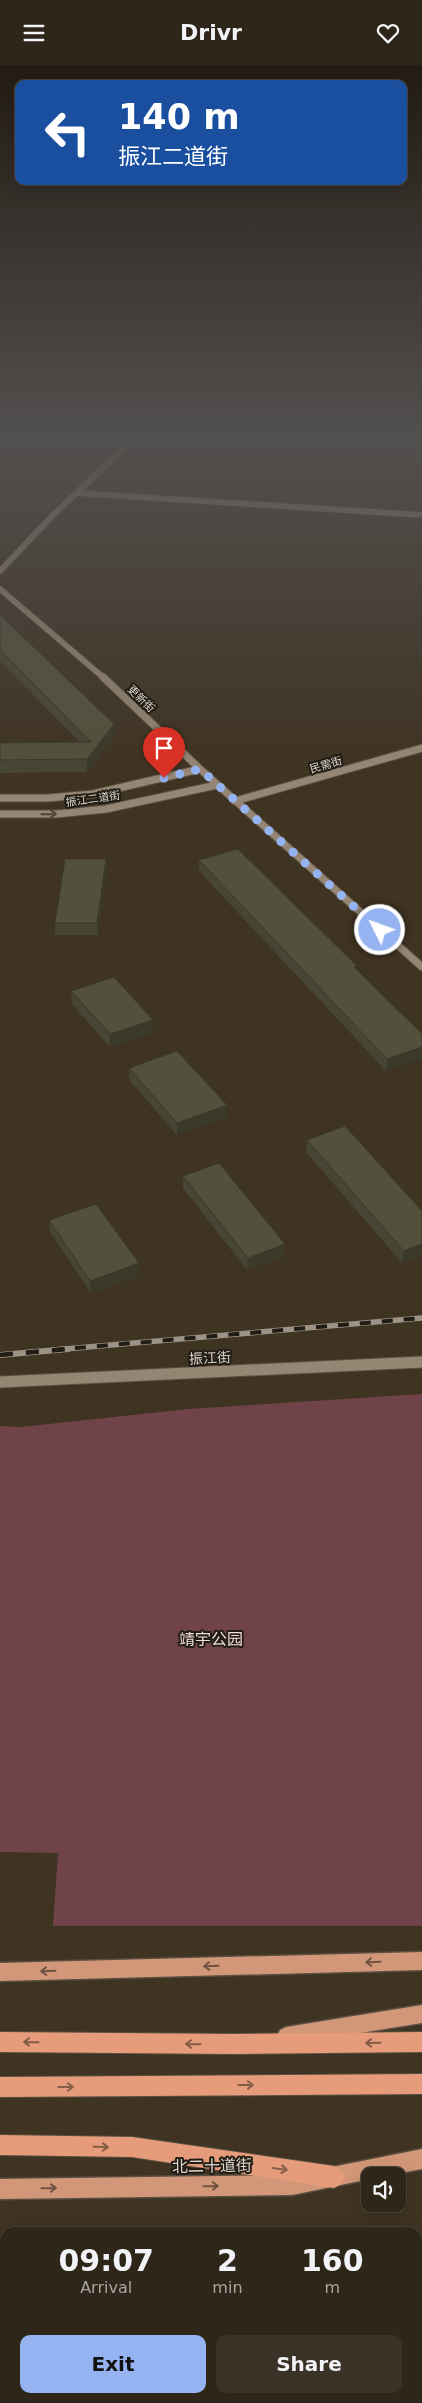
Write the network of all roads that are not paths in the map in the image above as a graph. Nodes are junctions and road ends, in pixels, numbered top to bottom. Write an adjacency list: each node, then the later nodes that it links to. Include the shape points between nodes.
1 (22, 548): 2 (street)
2 (0, 571)
3 (0, 589): 5 (street, 更新街, via 111,684)
4 (422, 748): 8 (street, 民需街)
5 (200, 769): 6 (street, 更新街); 7 (street, 振江二道街, via 93,794)
6 (217, 785): 8 (street, 更新街); 9 (street, 振江二道街, one-way to 6, via 57,814 106,809)
7 (0, 798)
8 (235, 801): 10 (street, 更新街)
9 (0, 814)
10 (422, 967)
11 (422, 1362): 12 (street, 振江街)
12 (0, 1382)
13 (422, 1961): 14 (main road, one-way to 14)
14 (0, 1972)
15 (422, 2014): 18 (main road)
16 (0, 2042): 18 (highway, one-way to 16)
17 (422, 2042): 18 (highway, one-way to 18)
18 (233, 2044)
19 (422, 2084): 20 (highway, one-way to 19)
20 (0, 2087)
21 (0, 2145): 23 (highway, one-way to 23, via 132,2147)
22 (422, 2159): 23 (main road, 北二十道街)
23 (334, 2177): 24 (main road, 北二十道街, one-way to 23, via 292,2185)
24 (0, 2189)

